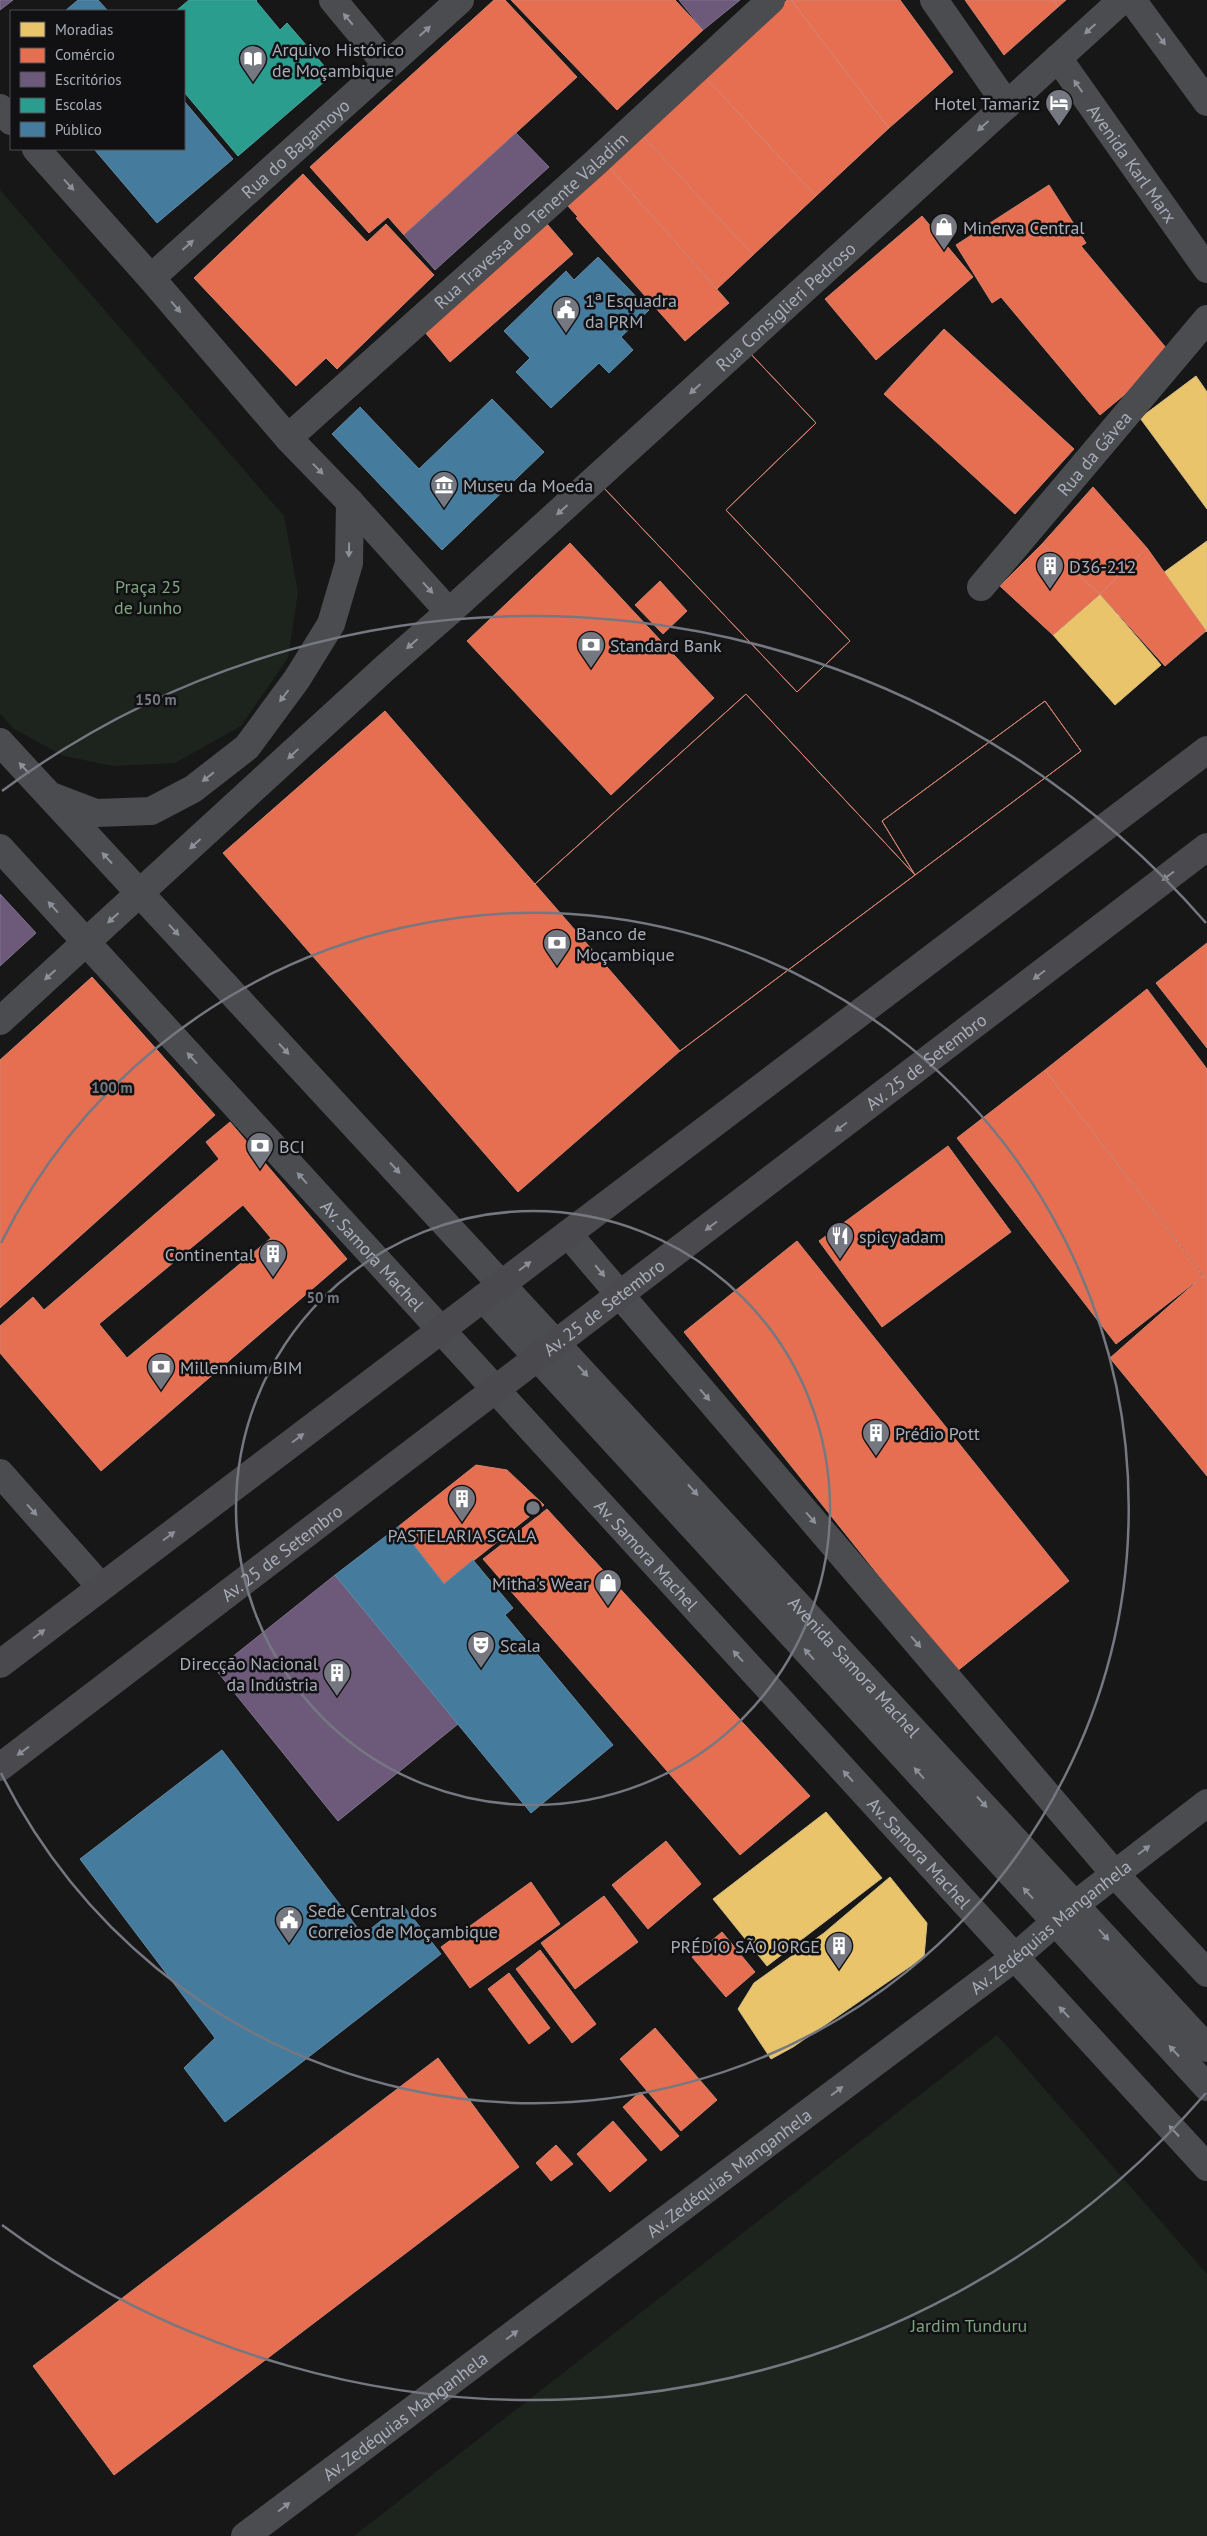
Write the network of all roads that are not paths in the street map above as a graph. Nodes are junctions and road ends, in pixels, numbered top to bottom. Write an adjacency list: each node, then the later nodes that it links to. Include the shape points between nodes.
1 (332, 0): 8 (street, one-way to 1)
2 (460, 0): 8 (street, Rua do Bagamoyo, one-way to 2)
3 (771, 0): 17 (street, Rua Travessa do Tenente Valadim, via 594,164)
4 (934, 0): 10 (street)
5 (1122, 0): 7 (street, Rua Consiglieri Pedroso, one-way to 7)
6 (1132, 0): 9 (street, one-way to 9)
7 (1058, 58): 10 (street, Rua Consiglieri Pedroso); 14 (street, Avenida Karl Marx, one-way to 7)
8 (387, 65): 15 (street, Rua do Bagamoyo, one-way to 8)
9 (1207, 102)
10 (1007, 105): 20 (street, Rua Consiglieri Pedroso, one-way to 20)
11 (0, 108): 12 (street)
12 (10, 120)
13 (37, 150): 15 (street, one-way to 15)
14 (1207, 269)
15 (152, 278): 17 (street, one-way to 17)
16 (1207, 319): 19 (street, Rua da Gávea)
17 (288, 438): 18 (street, one-way to 18)
18 (350, 502): 20 (street, one-way to 20); 23 (street, one-way to 23, via 349,563 332,624 247,747 193,789 151,811 96,813)
19 (981, 587)
20 (449, 612): 26 (street, one-way to 26)
21 (0, 742): 23 (street, one-way to 21)
22 (1207, 750): 29 (main road)
23 (48, 794): 26 (street, one-way to 23)
24 (1207, 847): 31 (main road, Av. 25 de Setembro, one-way to 31)
25 (0, 848): 27 (street, Av. Samora Machel, one-way to 25)
26 (140, 894): 27 (street, one-way to 27); 30 (street, one-way to 30)
27 (86, 943): 28 (street, one-way to 28); 32 (street, Av. Samora Machel, one-way to 27)
28 (0, 1021)
29 (568, 1234): 30 (main road, one-way to 29); 31 (street, one-way to 31)
30 (493, 1291): 32 (main road); 33 (street, Avenida Samora Machel)
31 (620, 1295): 33 (main road, Av. 25 de Setembro); 40 (street, one-way to 40)
32 (441, 1330): 34 (street, Av. Samora Machel); 36 (main road, one-way to 32)
33 (548, 1351): 34 (main road, Av. 25 de Setembro); 41 (street, Avenida Samora Machel, one-way to 41); 42 (street, one-way to 33)
34 (496, 1390): 38 (main road, Av. 25 de Setembro, one-way to 38); 43 (street, Av. Samora Machel, one-way to 34)
35 (0, 1473): 36 (street, one-way to 36)
36 (101, 1587): 37 (main road, one-way to 36)
37 (0, 1664)
38 (0, 1767)
39 (1207, 1803): 40 (street, Av. Zedéquias Manganhela, one-way to 39)
40 (1114, 1873): 41 (street, Av. Zedéquias Manganhela); 44 (street)
41 (1076, 1904): 42 (street, Av. Zedéquias Manganhela); 45 (street, Avenida Samora Machel, one-way to 45)
42 (1055, 1922): 43 (street, Av. Zedéquias Manganhela); 46 (street, one-way to 42)
43 (1014, 1958): 47 (street, Av. Samora Machel, one-way to 43); 48 (street, Av. Zedéquias Manganhela, one-way to 43)
44 (1207, 1973)
45 (1207, 2048)
46 (1207, 2087)
47 (1207, 2167)
48 (245, 2536)

